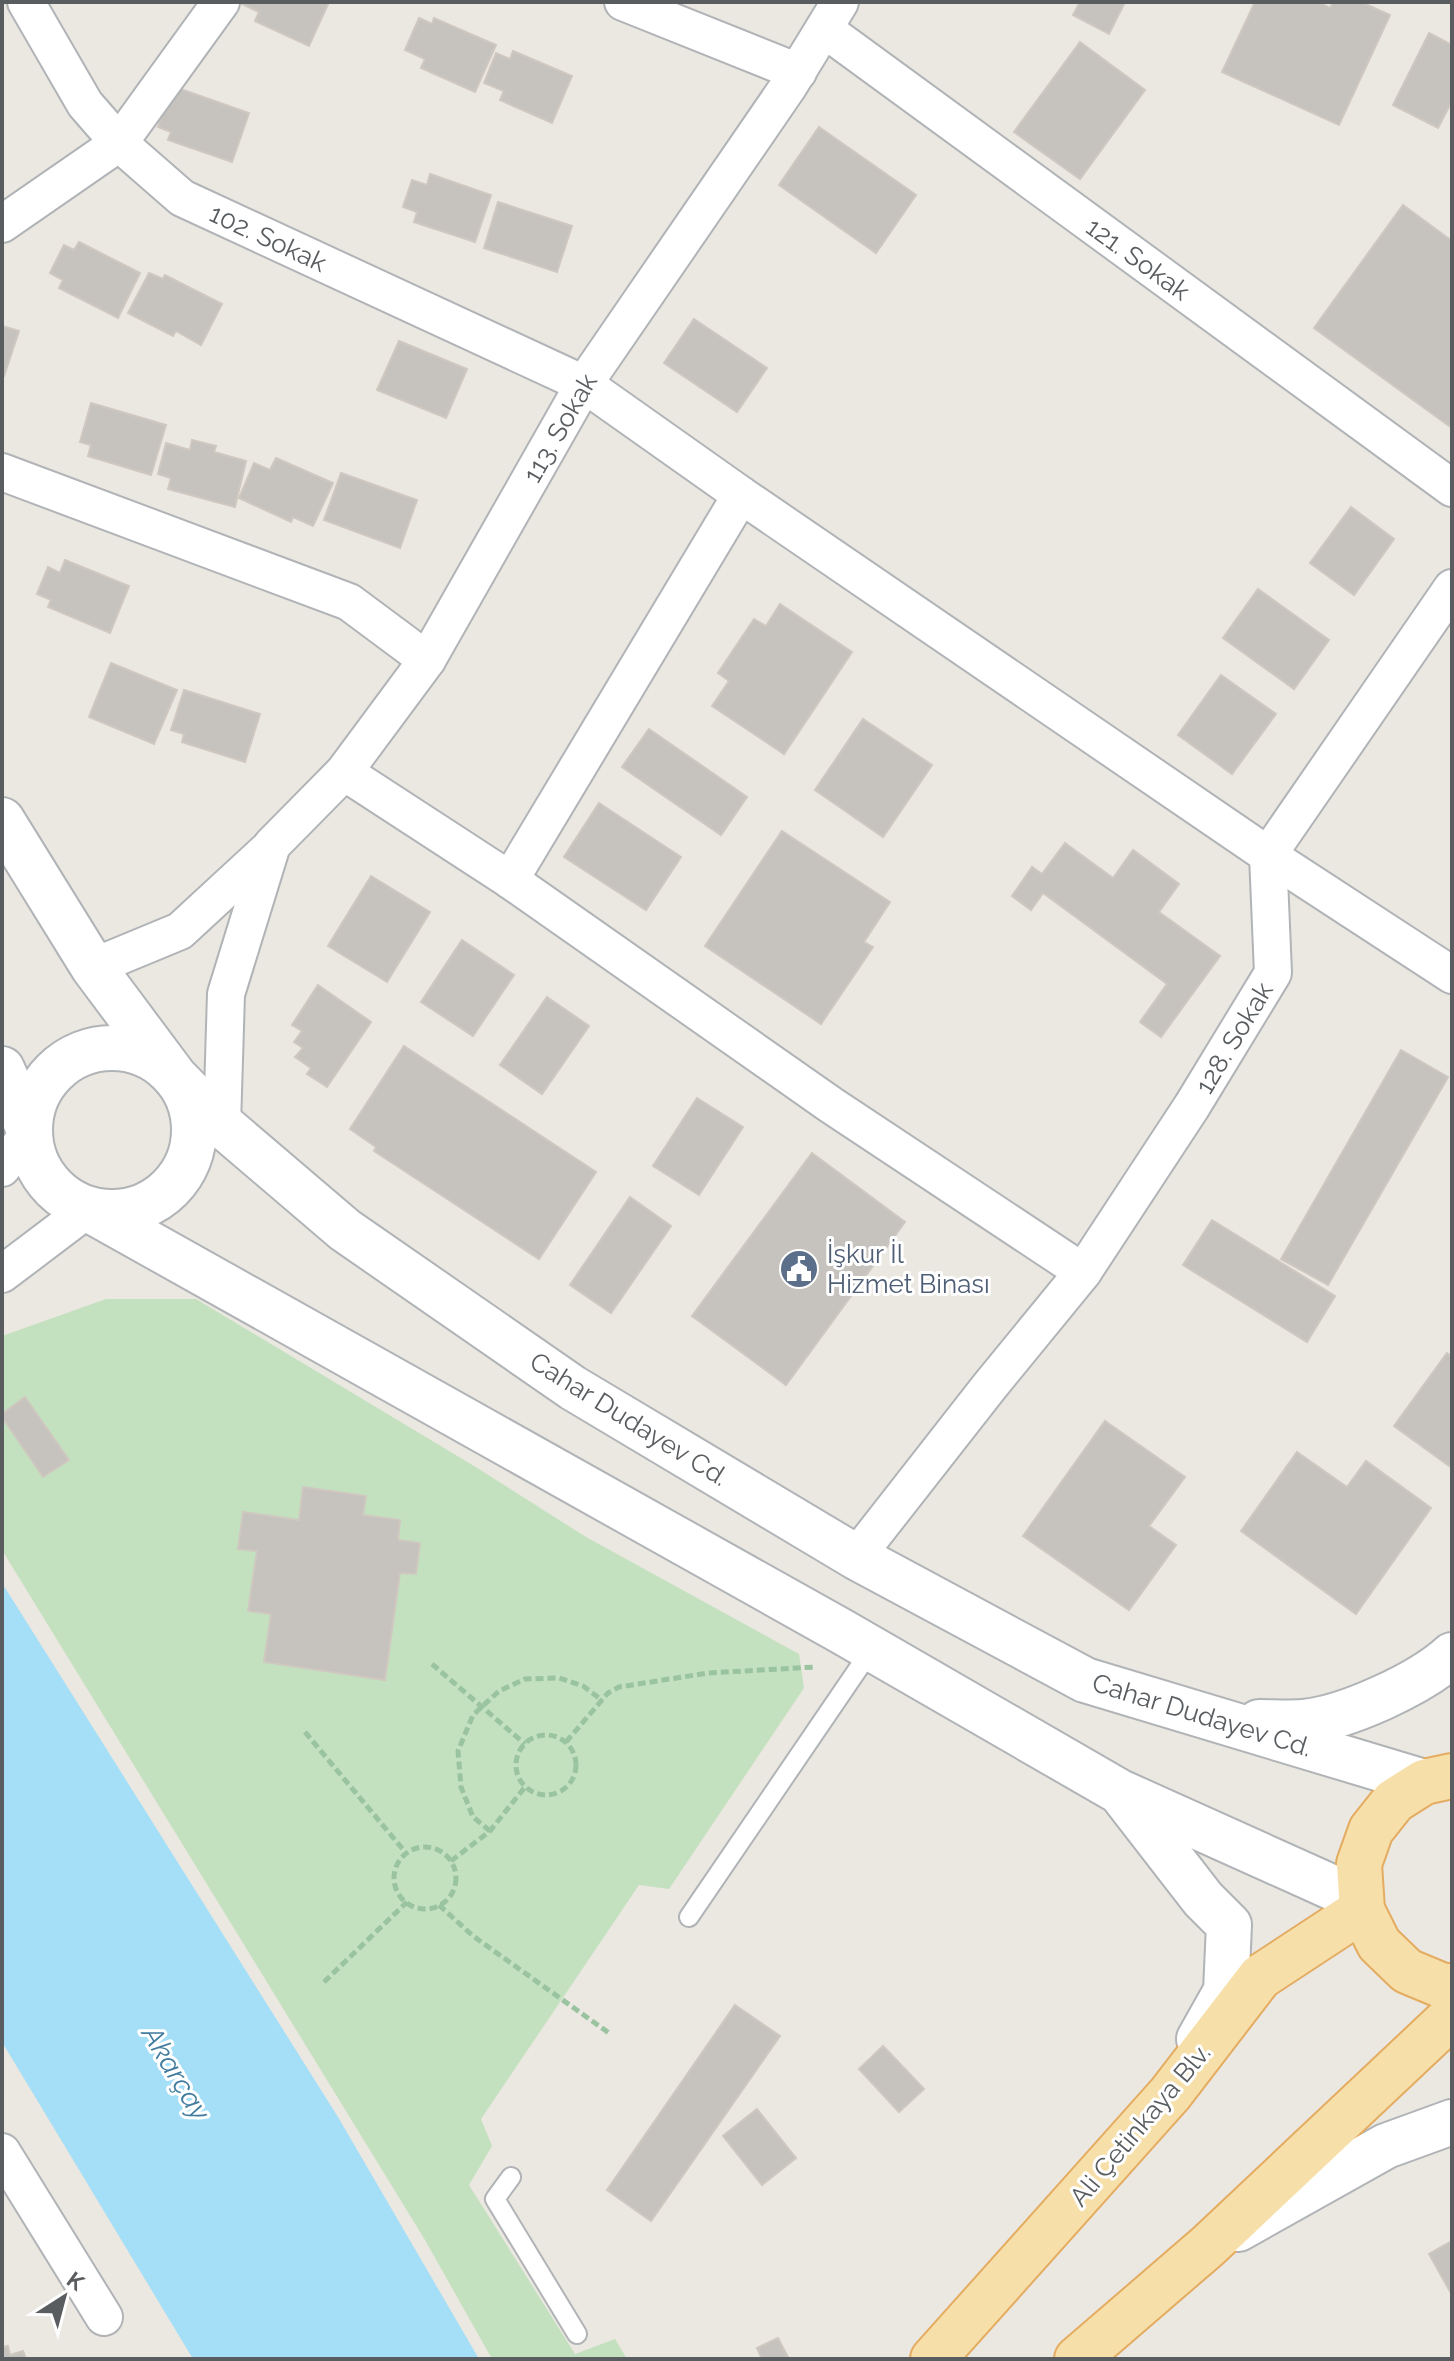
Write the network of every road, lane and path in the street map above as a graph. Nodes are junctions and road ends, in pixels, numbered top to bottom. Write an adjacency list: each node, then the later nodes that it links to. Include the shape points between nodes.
1 (26, 2): 6 (street, 102. Sokak, via 85,104)
2 (221, 2): 6 (street)
3 (623, 2): 5 (street)
4 (832, 15): 5 (street, 113. Sokak); 10 (street, 121. Sokak)
5 (798, 72): 8 (street, 113. Sokak)
6 (119, 143): 7 (street); 8 (street, 102. Sokak, via 182,198)
7 (2, 224)
8 (584, 384): 11 (street, 102. Sokak); 13 (street, 113. Sokak)
9 (2, 472): 13 (street, via 349,602)
10 (1452, 488)
11 (741, 495): 17 (street, 102. Sokak); 18 (street)
12 (1452, 588): 17 (street)
13 (427, 660): 14 (street, 113. Sokak)
14 (344, 772): 16 (street, 113. Sokak); 18 (street)
15 (2, 820): 19 (main road, Cahar Dudayev Cd.)
16 (272, 845): 19 (street, 113. Sokak, via 180,931); 23 (street, 113. Sokak, via 226,994)
17 (1268, 855): 20 (street, 102. Sokak); 27 (street, 128. Sokak, via 1273,973)
18 (510, 880): 27 (street, via 831,1105)
19 (93, 967): 22 (main road, Cahar Dudayev Cd.)
20 (1452, 975)
21 (2, 1069): 24 (main road)
22 (175, 1077): 23 (main road, Cahar Dudayev Cd.); 24 (main road, via 156,1060 133,1050 83,1053 44,1084 33,1107); 26 (main road, via 189,1099 195,1125 192,1152 181,1176 164,1195 140,1208 114,1213)
23 (222, 1125): 29 (main road, Cahar Dudayev Cd., via 345,1230 573,1388)
24 (30, 1132): 25 (street); 26 (main road, via 46,1179 64,1197)
25 (2, 1168)
26 (88, 1209): 28 (street); 30 (main road)
27 (1083, 1272): 29 (street, 128. Sokak)
28 (2, 1274)
29 (856, 1557): 35 (main road, Cahar Dudayev Cd., via 1085,1680)
30 (856, 1640): 33 (path, via 818,1667 708,1673 619,1687); 41 (main road); 48 (lane)
31 (1452, 1655): 35 (main road, via 1435,1671 1357,1708 1305,1722)
32 (432, 1664): 34 (path)
33 (602, 1700): 34 (path, via 559,1678 525,1679); 37 (path)
34 (482, 1706): 38 (path); 42 (path, via 458,1751 461,1787 473,1817)
35 (1226, 1722): 39 (main road, Cahar Dudayev Cd.)
36 (305, 1732): 43 (path)
37 (566, 1742): 38 (path, via 541,1735); 40 (path, via 577,1762 567,1788 539,1795)
38 (525, 1744): 40 (path, via 516,1765)
39 (1444, 1775): 47 (main road, via 1394,1801 1371,1830 1359,1864)
40 (525, 1787): 42 (path)
41 (1120, 1792): 47 (main road); 53 (main road, via 1229,1925 1226,1991)
42 (490, 1831): 44 (path)
43 (406, 1853): 44 (path, via 425,1846); 45 (path, via 394,1879)
44 (451, 1861): 46 (path, via 453,1890)
45 (407, 1902): 46 (path, via 419,1908); 49 (path)
46 (439, 1905): 52 (path, via 473,1936)
47 (1361, 1905): 50 (main road, via 1379,1944 1407,1971); 53 (main road, Ali Çetinkaya Blv., via 1260,1977)
48 (689, 1917)
49 (324, 1982)
50 (1452, 1986)
51 (1452, 2016): 57 (main road)
52 (609, 2033)
53 (1170, 2094): 60 (main road, Ali Çetinkaya Blv.)
54 (1452, 2122): 57 (main road, via 1386,2146)
55 (2, 2152): 58 (street)
56 (511, 2177): 59 (lane, via 495,2199)
57 (1208, 2246): 61 (main road)
58 (104, 2317)
59 (577, 2334)
60 (933, 2359)
61 (1077, 2359)

